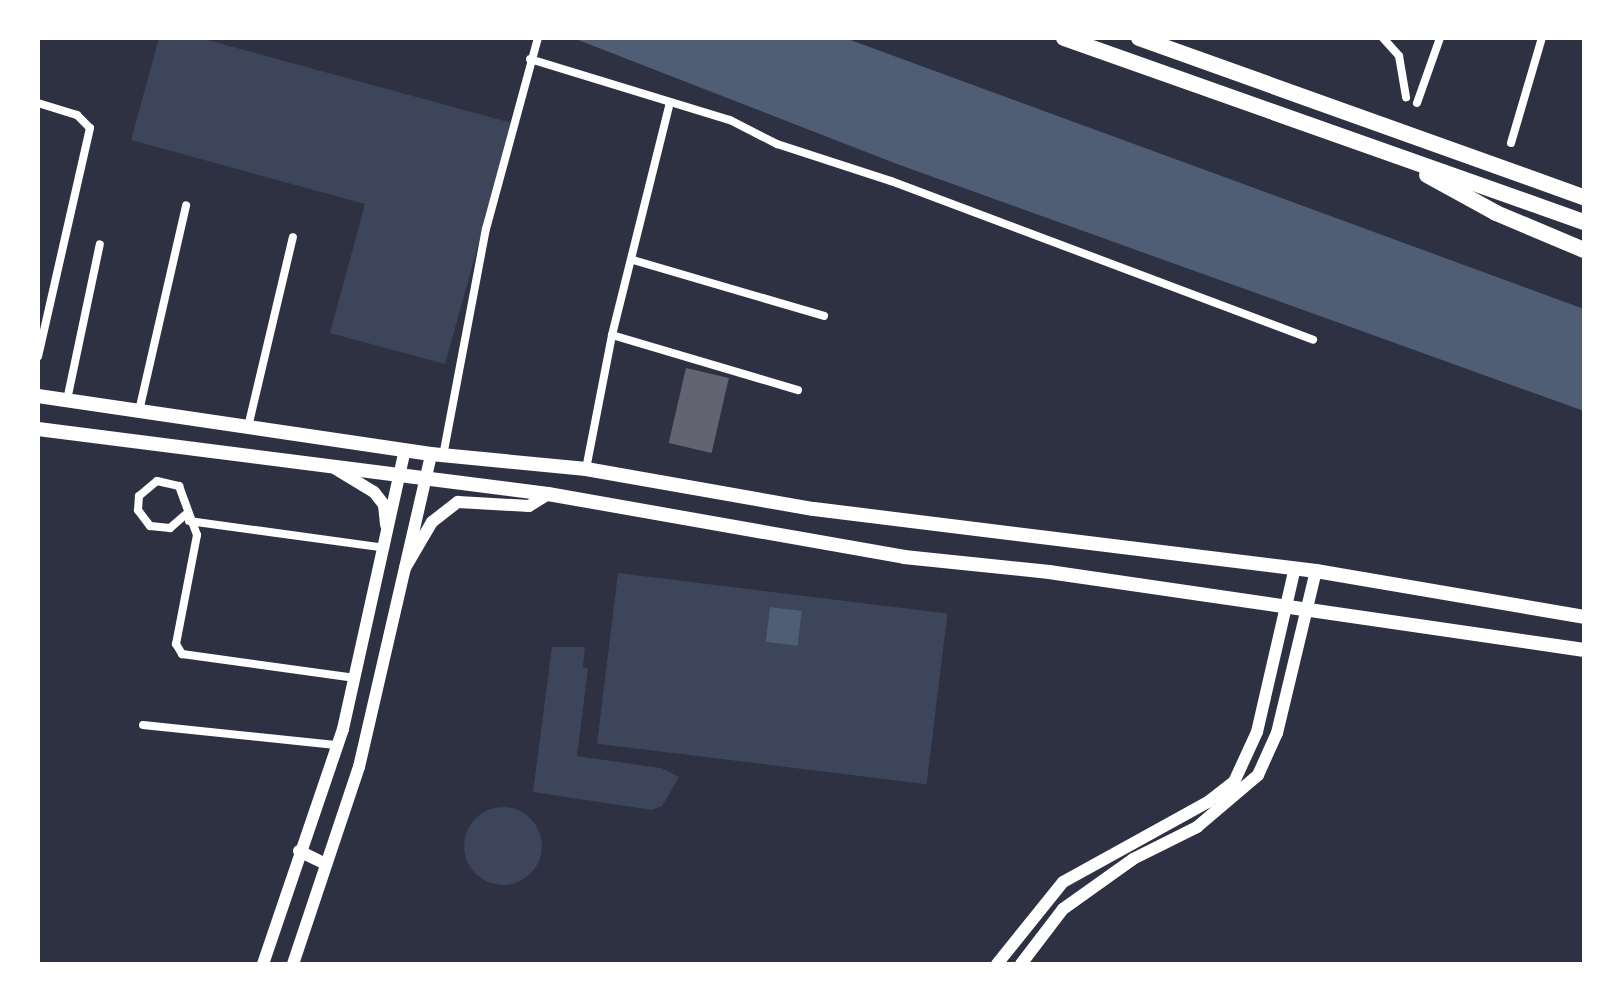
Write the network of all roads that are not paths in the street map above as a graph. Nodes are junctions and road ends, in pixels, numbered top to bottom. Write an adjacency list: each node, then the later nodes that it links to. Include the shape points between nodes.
1 (538, 38): 7 (street)
2 (1064, 38): 13 (highway)
3 (1139, 38): 14 (highway)
4 (1383, 38): 8 (street, via 1399,56)
5 (1440, 38): 11 (street)
6 (1542, 38): 12 (street)
7 (530, 59): 9 (street); 32 (street)
8 (1406, 97)
9 (670, 102): 20 (street); 23 (street)
10 (38, 103): 24 (street, via 77,115 90,128)
11 (1417, 103)
12 (1511, 143)
13 (1387, 152): 16 (highway); 19 (highway, via 1496,213)
14 (1584, 197)
15 (186, 205): 28 (street)
16 (1584, 222)
17 (293, 237): 29 (street)
18 (100, 244): 27 (street)
19 (1584, 250)
20 (633, 260): 21 (street); 22 (street)
21 (824, 316)
22 (612, 335): 25 (street); 34 (street)
23 (1313, 340)
24 (38, 356)
25 (798, 390)
26 (38, 396): 27 (main road)
27 (67, 400): 28 (main road)
28 (139, 411): 29 (main road)
29 (248, 427): 31 (main road)
30 (38, 429): 33 (main road)
31 (405, 450): 32 (main road); 35 (street)
32 (437, 455): 34 (main road); 36 (street)
33 (327, 465): 35 (main road); 39 (street, via 374,492 384,505)
34 (586, 469): 40 (main road, via 814,509)
35 (400, 474): 36 (main road); 39 (street)
36 (427, 477): 37 (main road); 42 (street)
37 (548, 494): 42 (street, via 529,506 458,502 432,522); 43 (main road, via 904,557 1049,572)
38 (187, 518): 38 (street, via 156,529 141,517 139,496 157,481 172,482 184,492); 39 (street); 47 (street, via 197,535 176,644 182,654)
39 (386, 544): 47 (street)
40 (1295, 568): 41 (main road); 43 (street)
41 (1316, 571): 44 (street); 45 (main road)
42 (400, 574): 51 (street, via 359,767)
43 (1286, 609): 44 (main road); 54 (street, via 1257,732 1234,782 1208,802 1105,854 1063,882)
44 (1308, 612): 46 (main road); 55 (street, via 1274,744 1258,775 1197,827 1133,859 1063,909)
45 (1584, 617)
46 (1584, 650)
47 (355, 678): 49 (street)
48 (143, 725): 49 (street)
49 (338, 745): 50 (street)
50 (299, 851): 51 (street); 52 (street)
51 (326, 864): 53 (street)
52 (263, 964)
53 (293, 964)
54 (997, 964)
55 (1021, 964)

